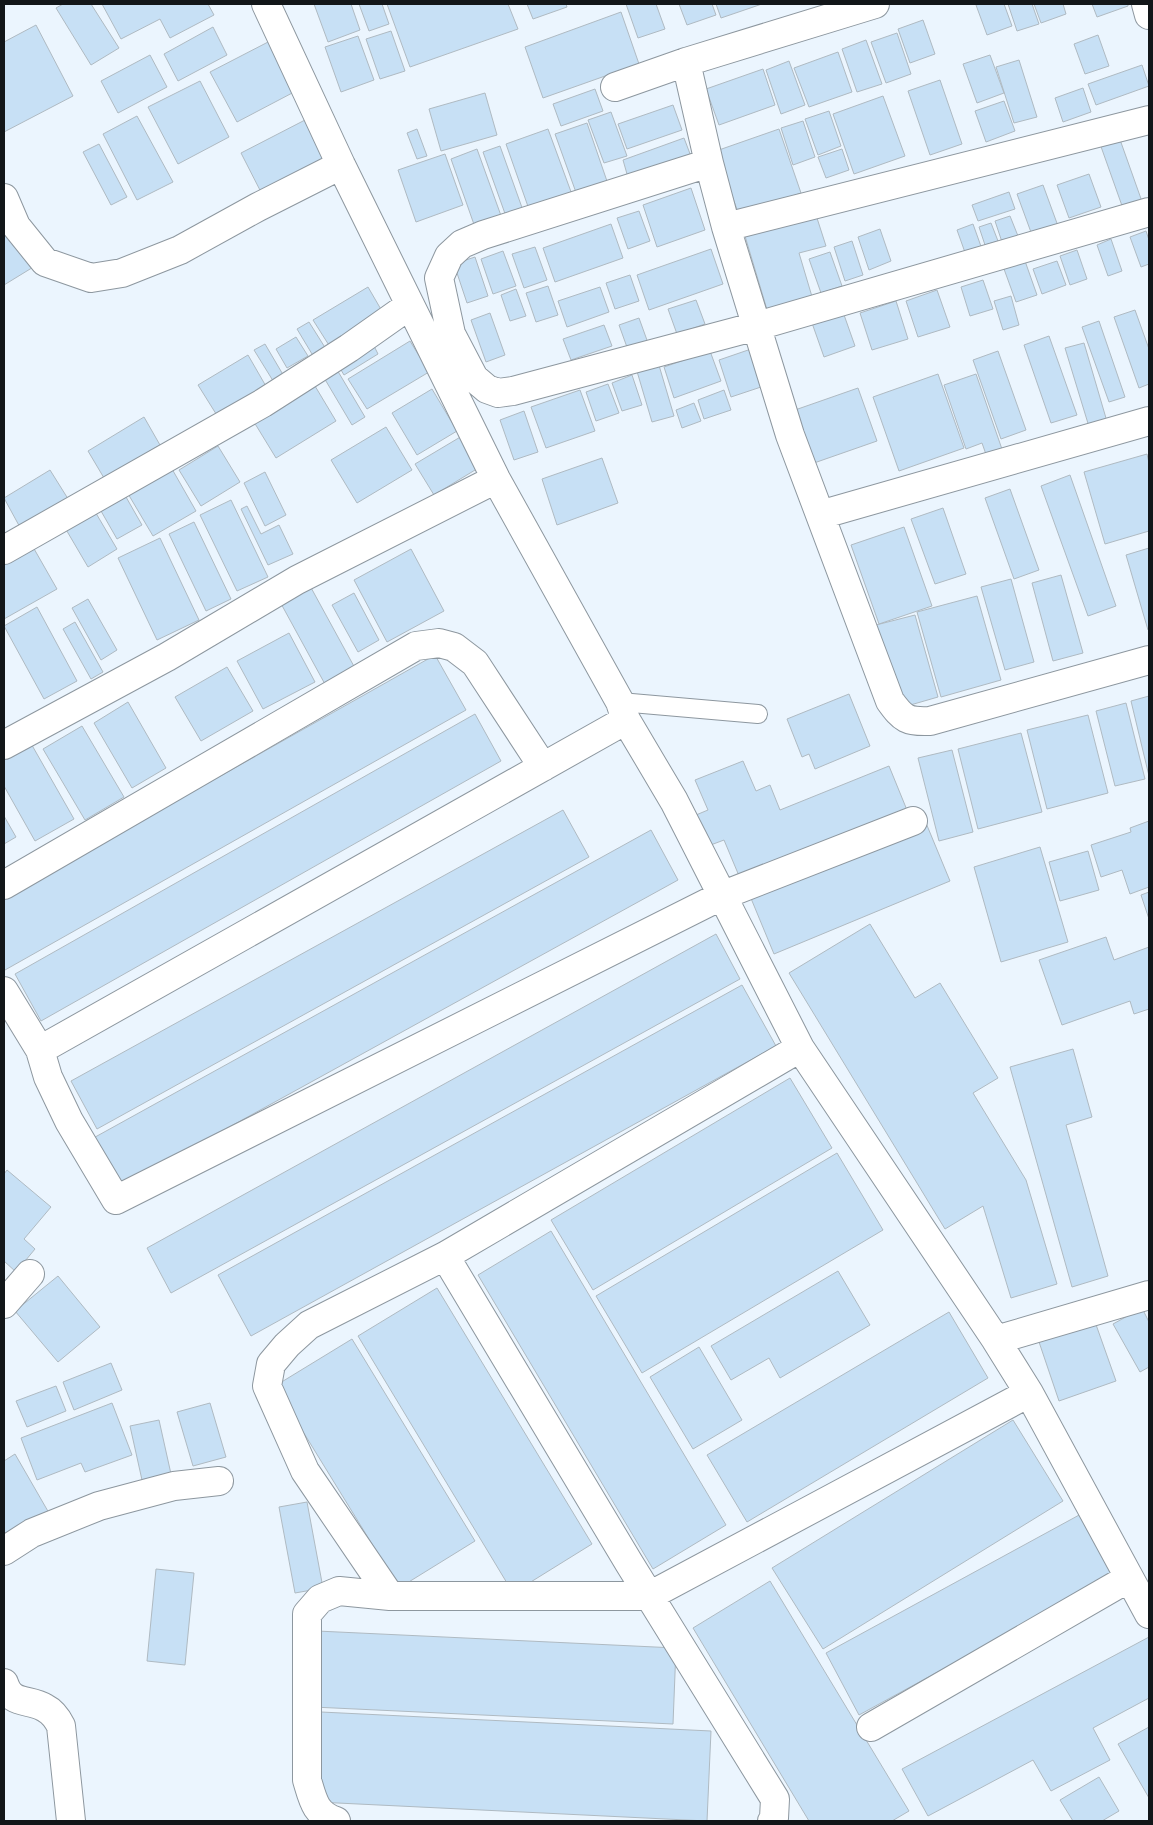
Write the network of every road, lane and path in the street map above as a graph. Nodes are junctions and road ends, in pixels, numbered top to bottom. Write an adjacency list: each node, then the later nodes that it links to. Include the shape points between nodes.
1 (266, 4): 9 (street)
2 (874, 4): 5 (street)
3 (1146, 4): 4 (street)
4 (1149, 15)
5 (686, 62): 6 (street); 8 (street)
6 (615, 87)
7 (1149, 120): 12 (street)
8 (709, 163): 12 (street); 14 (street, via 462,244 449,256 439,278 451,334 474,378 498,393)
9 (341, 165): 10 (street, via 180,250 122,273 91,278 45,262 16,226); 13 (street)
10 (4, 198)
11 (1149, 212): 14 (street)
12 (726, 227): 14 (street)
13 (410, 305): 16 (street); 18 (street, via 263,403)
14 (758, 326): 17 (street, via 790,435)
15 (1149, 421): 17 (street)
16 (496, 478): 20 (street); 22 (street, via 297,580)
17 (820, 514): 19 (street, via 890,701 900,715 912,722 930,721)
18 (4, 550)
19 (1149, 660)
20 (623, 711): 21 (lane); 23 (street); 26 (street, via 674,800)
21 (758, 714)
22 (4, 745)
23 (544, 767): 25 (street, via 475,663 454,647 439,643 416,646); 29 (street)
24 (913, 821): 26 (street)
25 (4, 885)
26 (721, 896): 28 (street); 29 (street, via 116,1200 69,1121 48,1077)
27 (4, 991): 29 (street)
28 (800, 1048): 30 (street); 34 (street)
29 (40, 1050)
30 (446, 1256): 39 (street, via 309,1326 271,1364 267,1386 304,1471); 40 (street)
31 (30, 1274): 33 (street)
32 (1149, 1295): 34 (street)
33 (4, 1304)
34 (996, 1340): 35 (street)
35 (1029, 1393): 38 (street); 40 (street)
36 (218, 1481): 37 (street, via 174,1486 99,1506 32,1533)
37 (4, 1551)
38 (1129, 1578): 41 (street); 43 (street)
39 (390, 1596): 40 (street); 45 (street, via 339,1590 320,1599 307,1614 308,1780 314,1805)
40 (649, 1596): 46 (street, via 776,1799)
41 (1149, 1614)
42 (4, 1683): 44 (street, via 6,1692 18,1700 45,1708 61,1726)
43 (871, 1727)
44 (71, 1821)
45 (336, 1821)
46 (772, 1821)

